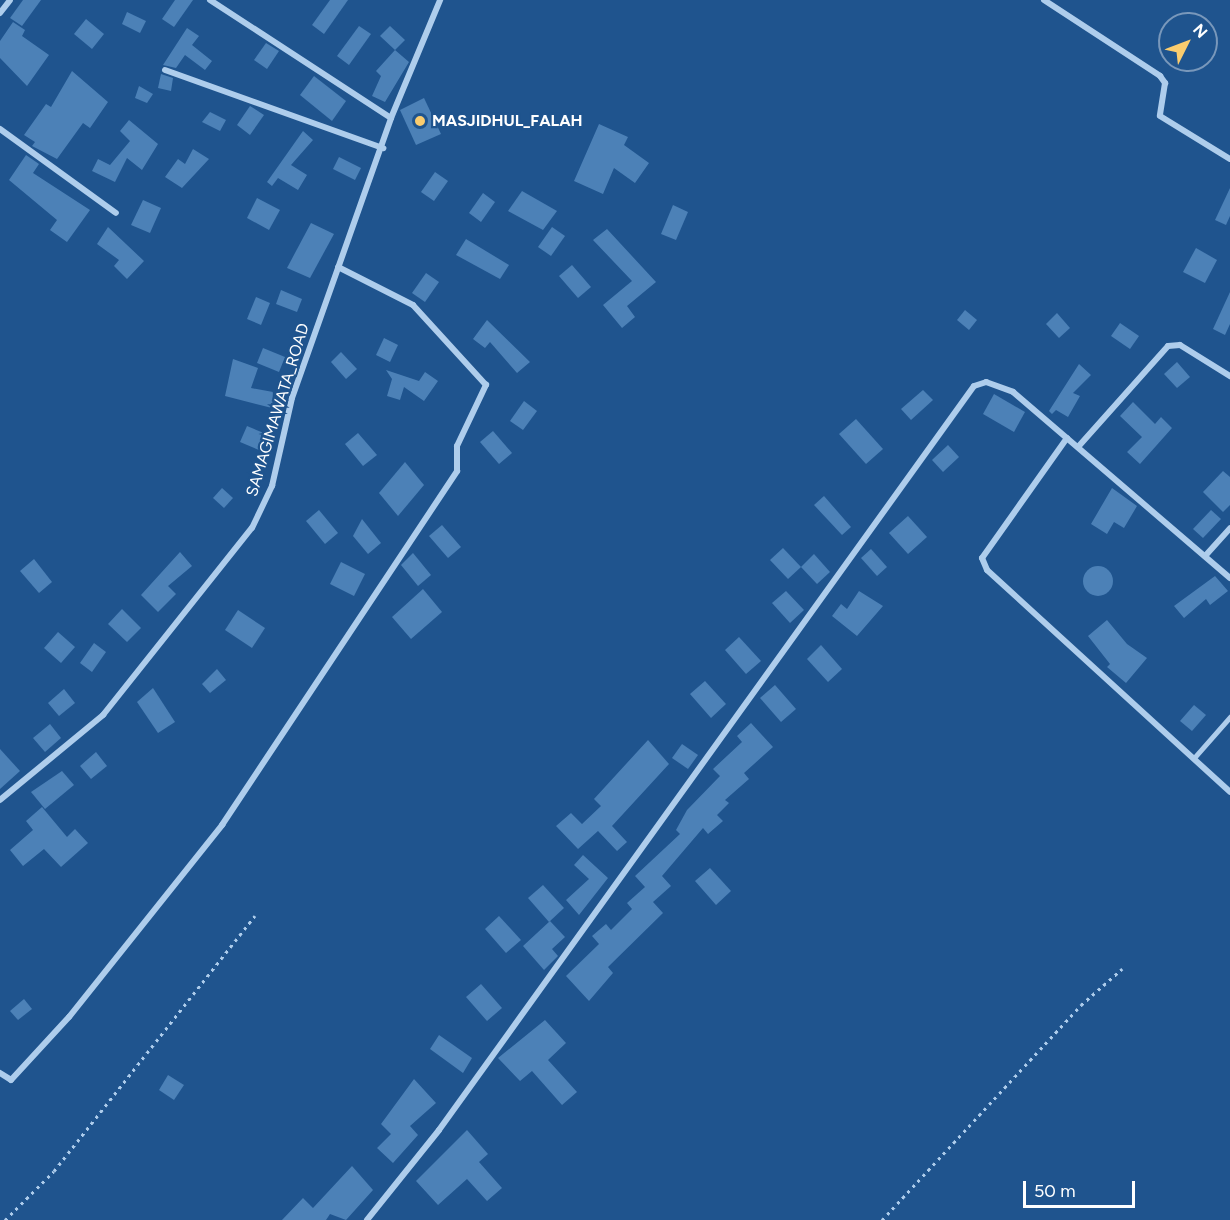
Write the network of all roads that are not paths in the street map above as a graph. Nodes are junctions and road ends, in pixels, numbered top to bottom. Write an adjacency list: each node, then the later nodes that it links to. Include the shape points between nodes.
1 (10, 0): 5 (street)
2 (210, 0): 7 (street)
3 (440, 0): 7 (street, SAMAGIMAWATA_ROAD)
4 (1044, 0): 10 (street, via 1160,76 1165,83 1160,116)
5 (0, 13)
6 (165, 70): 9 (street)
7 (391, 118): 9 (street, SAMAGIMAWATA_ROAD)
8 (0, 129): 11 (street)
9 (383, 148): 12 (street, SAMAGIMAWATA_ROAD)
10 (1230, 159)
11 (116, 213)
12 (338, 267): 22 (street, SAMAGIMAWATA_ROAD, via 292,398 272,486 252,528 103,716); 23 (street, via 413,305 486,385 456,446 457,471 222,825 62,1025 11,1080)
13 (1230, 376): 15 (street, via 1180,345 1168,346)
14 (1067, 438): 15 (street); 20 (street, via 982,558 987,570); 24 (street, via 1013,392 986,382 974,386 439,1130)
15 (1078, 447): 17 (street)
16 (1230, 528): 17 (street)
17 (1206, 555): 18 (street)
18 (1230, 578)
19 (1230, 717): 20 (lane)
20 (1194, 758): 21 (street)
21 (1230, 792)
22 (0, 800)
23 (0, 1074)
24 (367, 1220)

